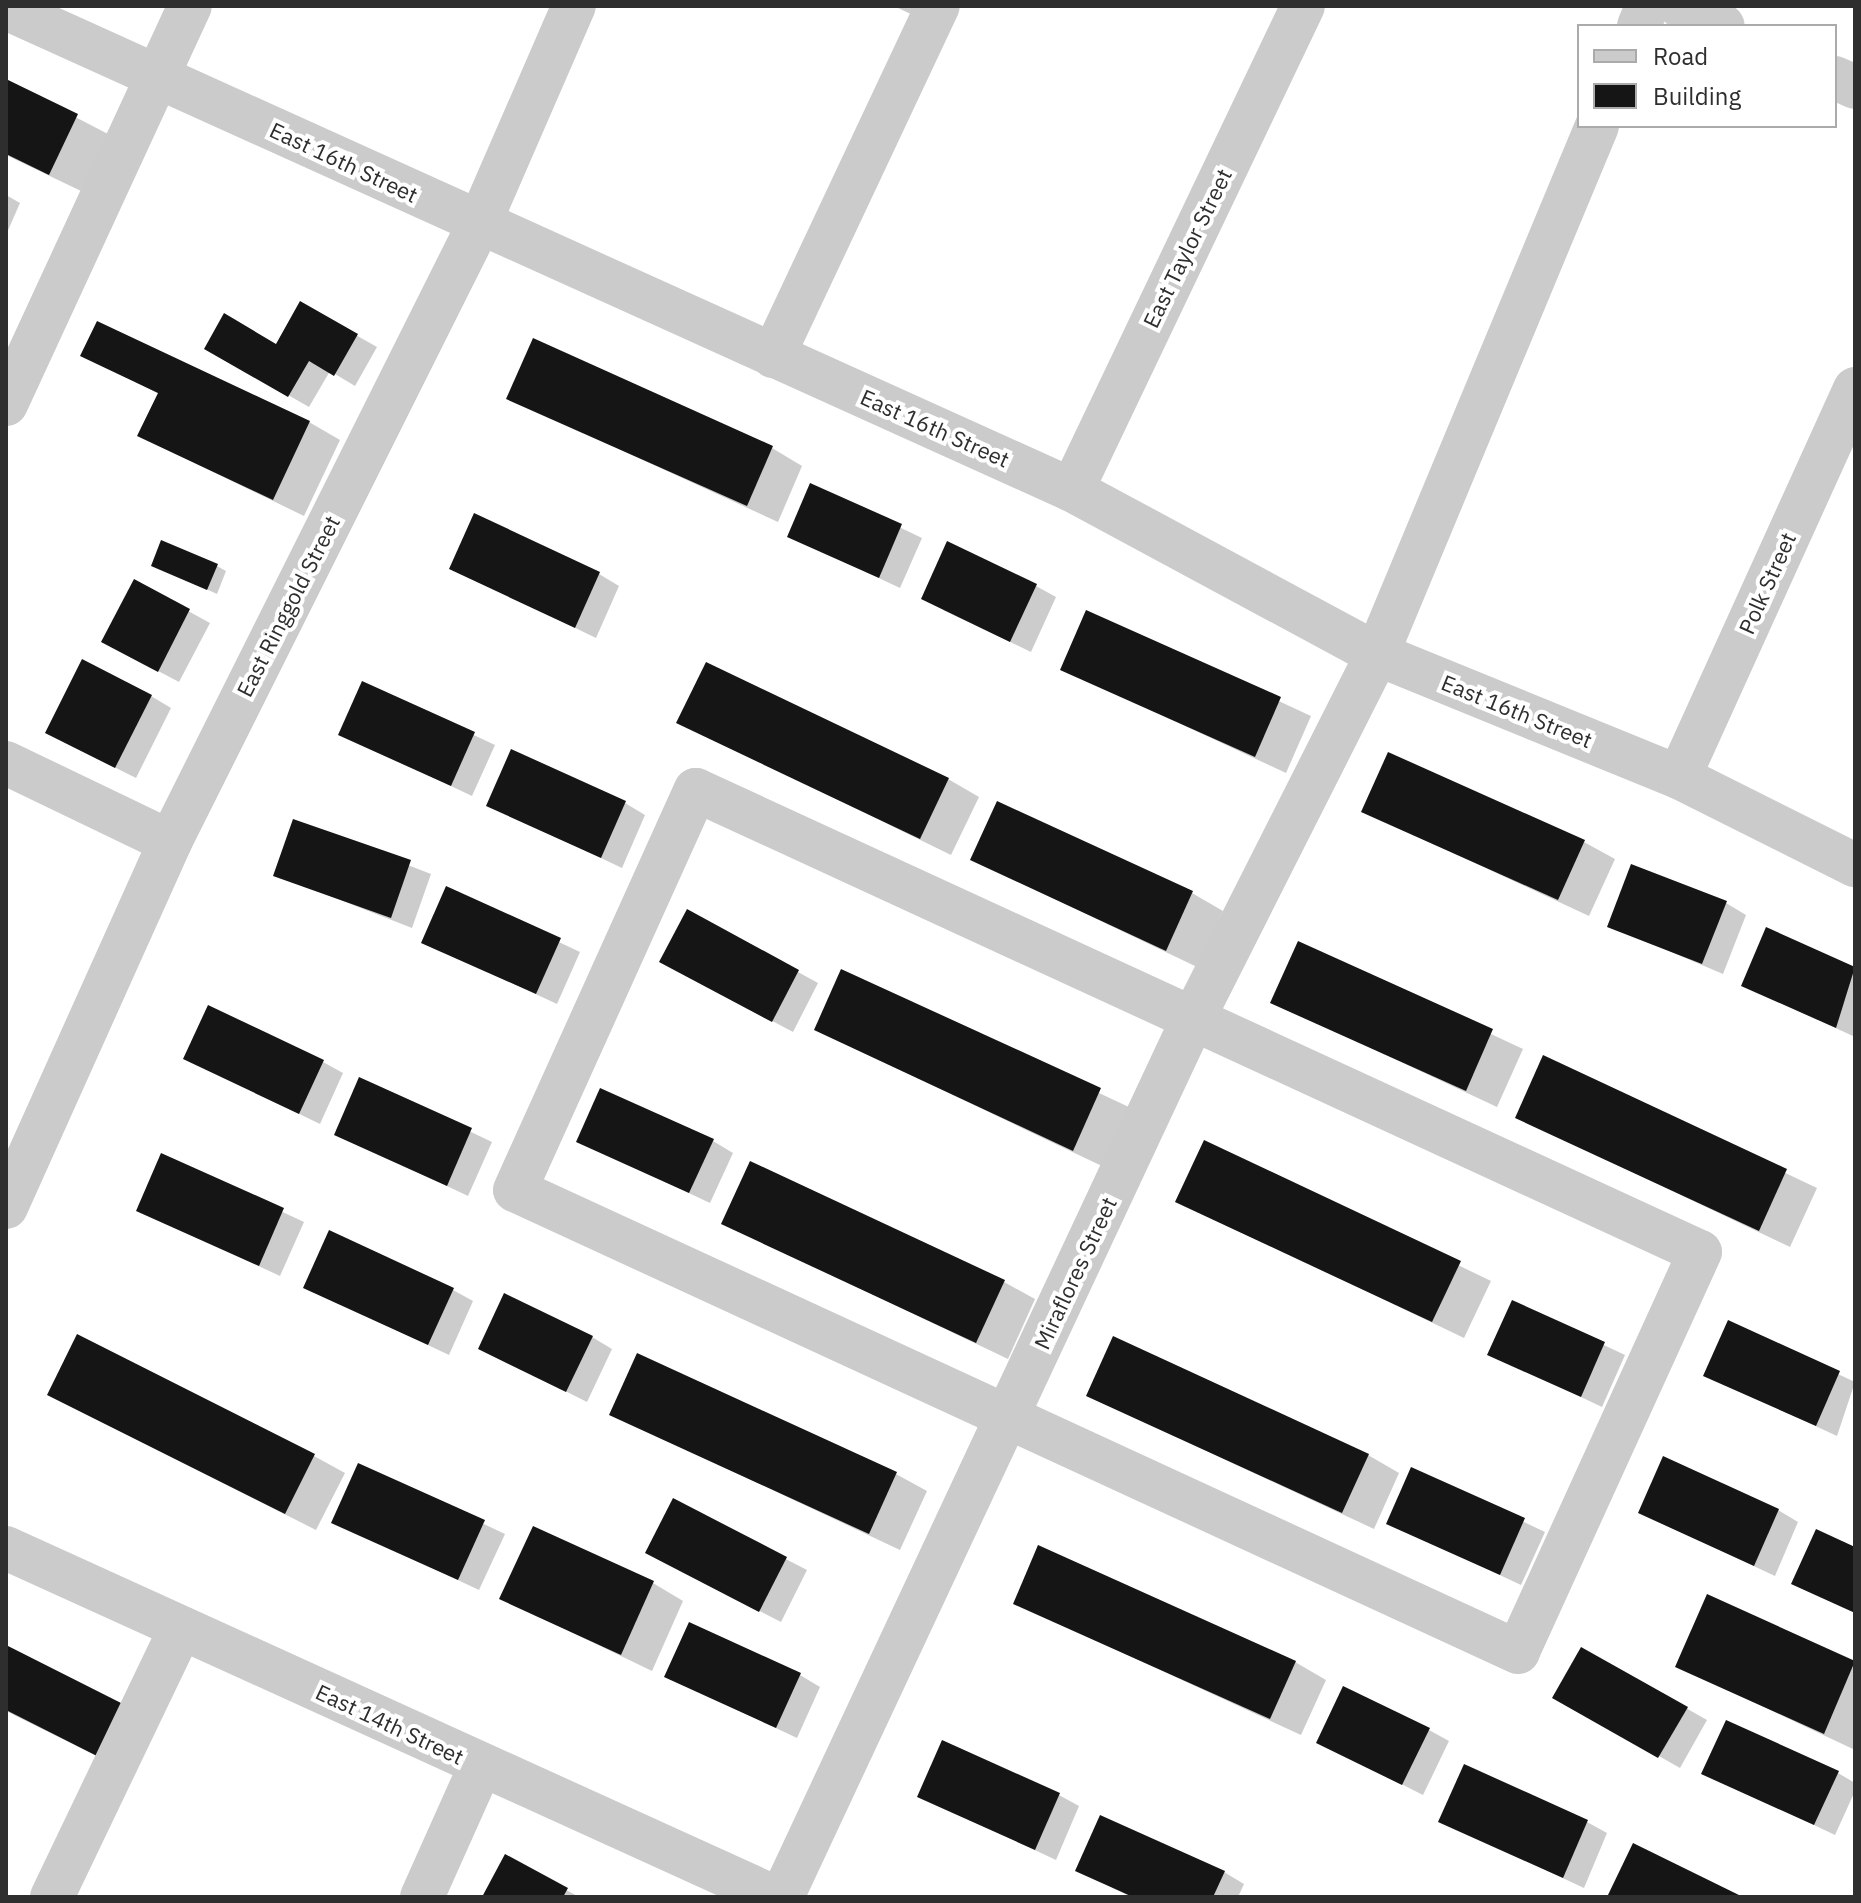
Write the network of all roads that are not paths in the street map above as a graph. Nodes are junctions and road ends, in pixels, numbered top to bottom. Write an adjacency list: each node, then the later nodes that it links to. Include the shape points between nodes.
1 (190, 6): 8 (street)
2 (574, 6): 10 (street, East Ringgold Street)
3 (938, 6): 11 (street)
4 (1303, 6): 14 (street, East Taylor Street)
5 (1680, 6): 7 (street)
6 (6, 8): 8 (street, East 16th Street)
7 (1719, 24)
8 (155, 76): 10 (street, East 16th Street); 13 (street)
9 (1596, 128): 15 (street, Miraflores Street)
10 (479, 224): 11 (street, East 16th Street); 18 (street, East Ringgold Street)
11 (773, 356): 14 (street, East 16th Street)
12 (1855, 389): 17 (street, Polk Street)
13 (6, 404)
14 (1072, 490): 15 (street, East 16th Street)
15 (1377, 654): 17 (street, East 16th Street); 20 (street, Miraflores Street)
16 (6, 763): 18 (street)
17 (1679, 777): 19 (street, East 16th Street)
18 (170, 842): 21 (street, East Ringgold Street)
19 (1855, 865)
20 (1193, 1019): 22 (street, Miraflores Street); 22 (street, via 696,790 515,1190); 22 (street, via 1700,1252 1518,1652)
21 (6, 1207)
22 (1008, 1417): 29 (street, Miraflores Street)
23 (6, 1548): 24 (street, East 14th Street)
24 (181, 1628): 25 (street, East 14th Street); 26 (street)
25 (481, 1765): 27 (street); 28 (street, East 14th Street)
26 (52, 1897)
27 (422, 1897)
28 (774, 1897)
29 (782, 1897)

